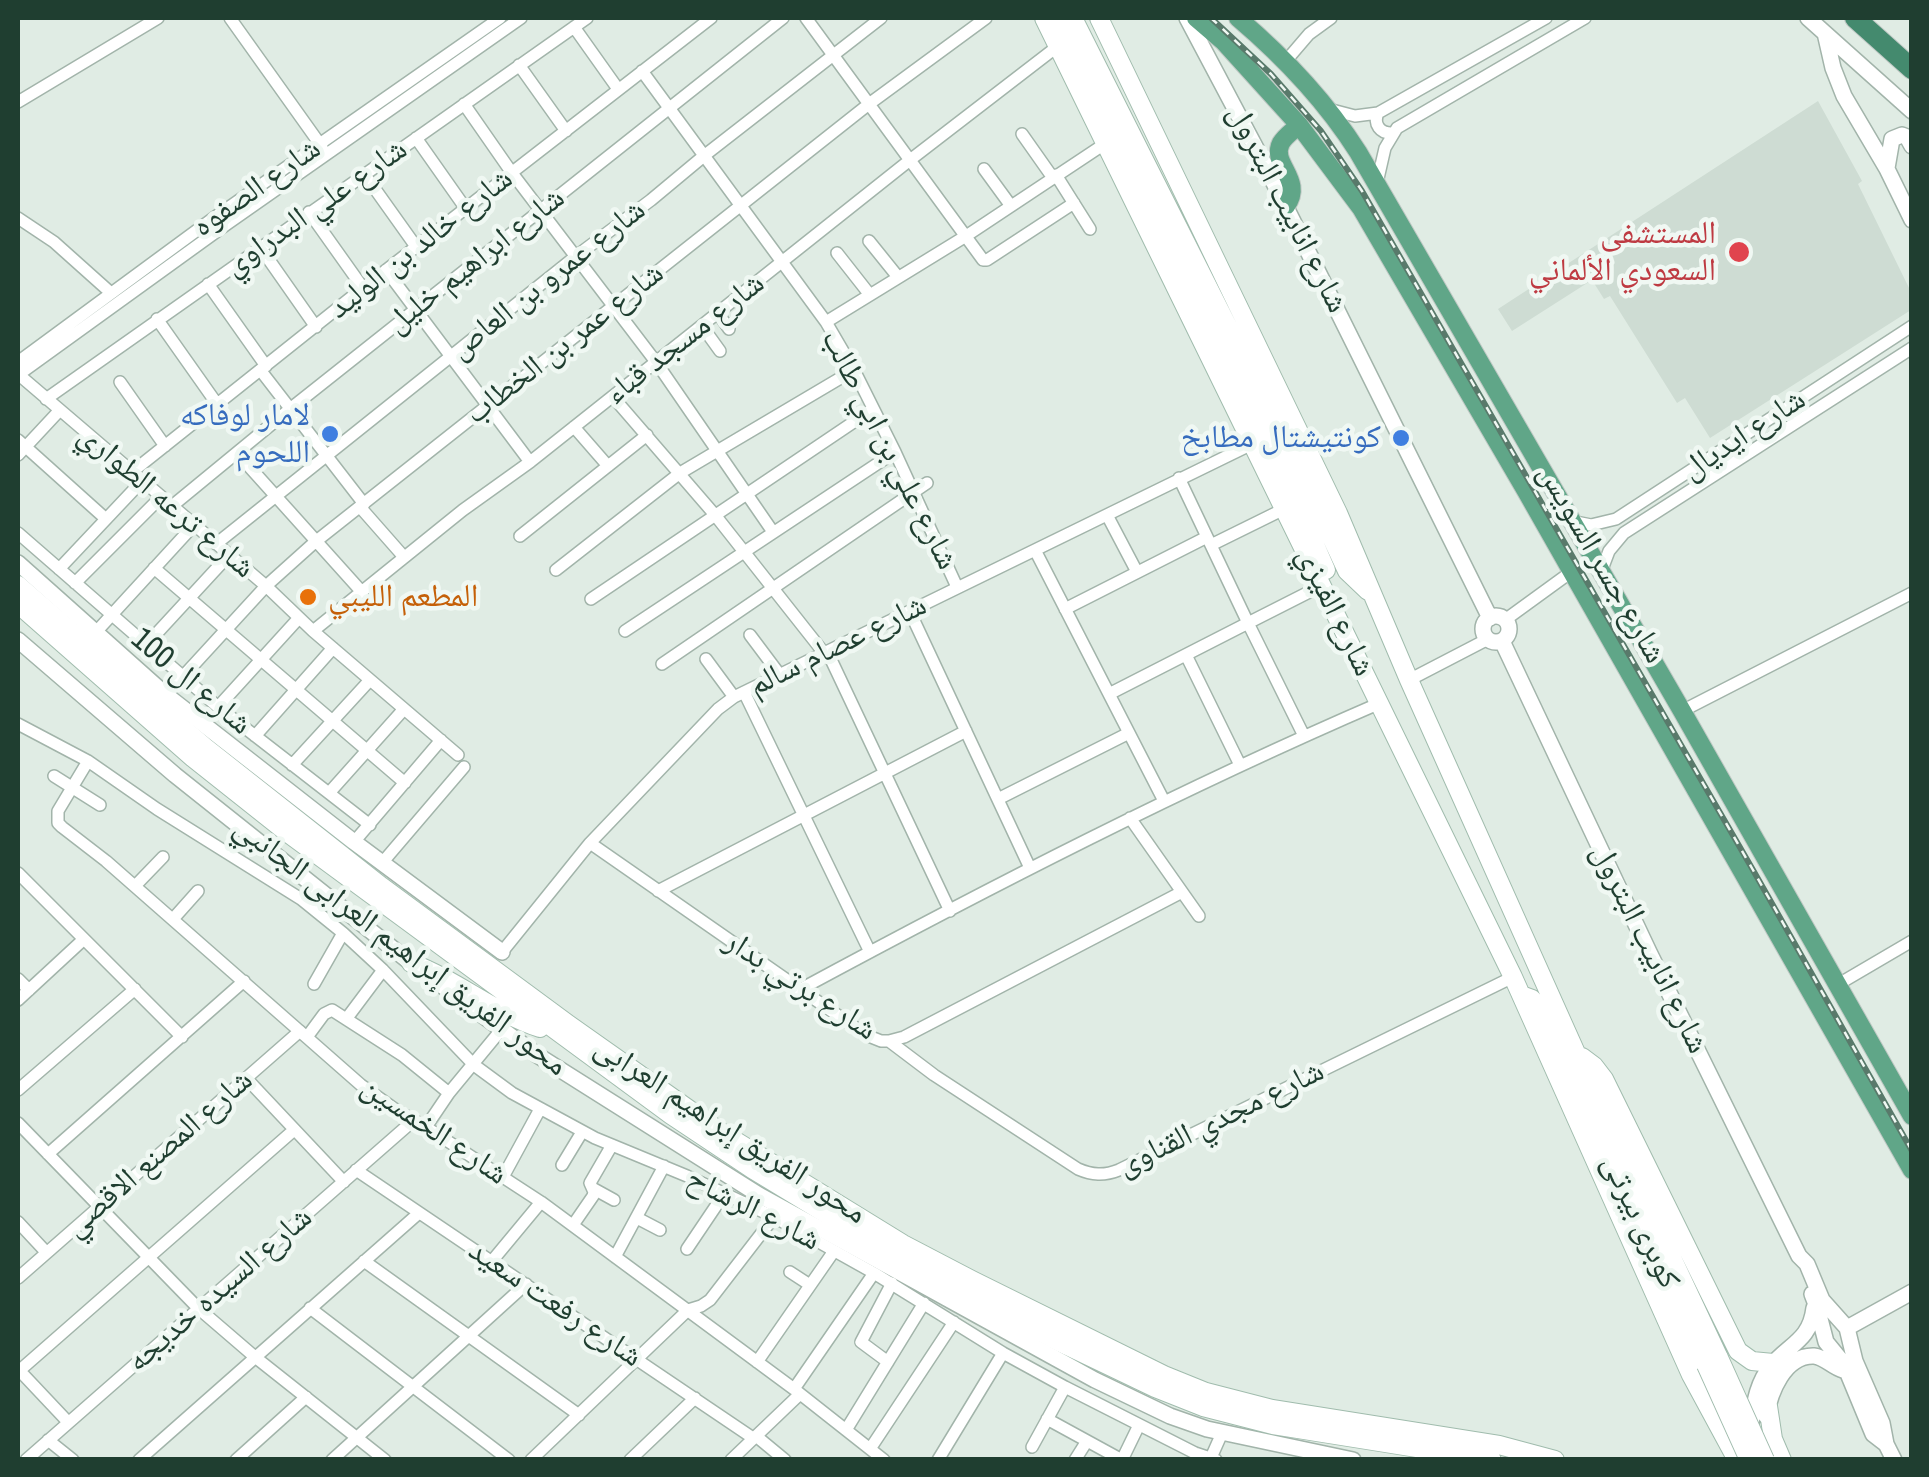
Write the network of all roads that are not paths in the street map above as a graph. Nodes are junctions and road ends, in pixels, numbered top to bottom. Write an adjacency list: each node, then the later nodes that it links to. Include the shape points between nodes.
1 (158, 18): 32 (street)
2 (230, 18): 46 (street)
3 (500, 18): 46 (street, شارع الصفوه)
4 (521, 18): 46 (street, شارع الصفوه)
5 (587, 18): 23 (street, شارع علي البدراوي)
6 (710, 18): 30 (street, شارع خالد بن الوليد)
7 (783, 18): 35 (street, شارع ابراهيم خليل)
8 (806, 18): 26 (street)
9 (881, 18): 26 (street, شارع عمرو بن العاص)
10 (986, 18): 34 (street, شارع عمر بن الخطاب)
11 (1044, 18): 25 (main road, شارع الفيزي)
12 (1058, 18): 165 (main road, via 1279,462 1336,592)
13 (1073, 18): 155 (main road, via 1347,571)
14 (1099, 18): 155 (main road, كوبرى بيرتى)
15 (1187, 18): 58 (street, شارع انابيب البترول)
16 (1196, 18): 39 (main road, شارع جسر السويس)
17 (1238, 18): 27 (main road, شارع جسر السويس)
18 (1332, 18): 27 (street)
19 (1546, 18): 38 (street)
20 (1585, 18): 41 (street)
21 (1808, 18): 24 (street)
22 (1855, 18): 29 (highway)
23 (574, 27): 28 (street, شارع علي البدراوي); 31 (street)
24 (1825, 33): 37 (street); 50 (street, via 1844,96)
25 (1058, 46): 44 (main road, شارع الفيزي); 48 (street, شارع مسجد قباء)
26 (833, 54): 34 (street); 47 (street, شارع عمرو بن العاص)
27 (1285, 62): 36 (main road, شارع جسر السويس)
28 (519, 65): 33 (street, شارع علي البدراوي); 40 (street)
29 (1912, 69)
30 (642, 71): 31 (street, شارع خالد بن الوليد); 35 (street, شارع علي بن ابي طالب)
31 (618, 89): 40 (street, شارع خالد بن الوليد)
32 (18, 102)
33 (464, 104): 43 (street, شارع علي البدراوي); 51 (street)
34 (870, 104): 48 (street); 56 (street, شارع عمر بن الخطاب)
35 (669, 108): 47 (street, شارع علي بن ابي طالب); 60 (street, شارع ابراهيم خليل)
36 (1330, 108): 38 (street, via 1355,116); 54 (main road, شارع جسر السويس)
37 (1912, 111)
38 (1378, 112): 41 (street, via 1379,129)
39 (1300, 125): 58 (main road, via 1279,150 1292,187); 146 (main road, شارع جسر السويس, via 1360,208)
40 (566, 131): 51 (street, شارع خالد بن الوليد)
41 (1393, 133): 54 (street)
42 (1022, 134): 53 (street)
43 (416, 138): 52 (street, شارع علي البدراوي); 59 (street)
44 (1106, 144): 53 (street); 105 (main road, شارع الفيزي)
45 (1912, 146): 50 (street, via 1902,135 1892,139)
46 (324, 149): 76 (street, شارع الصفوه); 94 (street, شارع الصفوه)
47 (705, 155): 56 (street, شارع علي بن ابي طالب); 70 (street, شارع عمرو بن العاص)
48 (910, 160): 65 (street); 71 (street, شارع مسجد قباء)
49 (984, 169): 57 (street)
50 (1886, 169): 63 (street)
51 (512, 173): 59 (street, شارع خالد بن الوليد); 60 (street)
52 (365, 175): 61 (street, شارع علي البدراوي); 68 (street)
53 (1054, 176): 55 (street); 57 (street)
54 (1377, 183): 127 (main road, شارع جسر السويس)
55 (1074, 203): 64 (street); 65 (street, via 986,260)
56 (741, 205): 71 (street, شارع علي بن ابي طالب); 78 (street, شارع عمر بن الخطاب)
57 (1011, 206): 65 (street)
58 (1286, 206): 164 (street, شارع انابيب البترول)
59 (466, 209): 68 (street, شارع خالد بن الوليد)
60 (540, 210): 70 (street); 79 (street, شارع ابراهيم خليل)
61 (308, 212): 67 (street, شارع علي البدراوي); 75 (street)
62 (18, 218): 76 (street)
63 (1912, 220)
64 (1090, 229)
65 (966, 236): 73 (street)
66 (868, 241): 73 (street)
67 (260, 247): 74 (street, شارع علي البدراوي); 85 (street)
68 (416, 248): 72 (street, شارع خالد بن الوليد)
69 (837, 253): 77 (street)
70 (575, 257): 78 (street); 89 (street, شارع عمرو بن العاص)
71 (782, 262): 80 (street, شارع مسجد قباء); 82 (street, شارع علي بن ابي طالب)
72 (386, 270): 75 (street, شارع خالد بن الوليد); 79 (street)
73 (898, 278): 77 (street)
74 (208, 284): 81 (street, شارع علي البدراوي); 92 (street)
75 (363, 288): 85 (street, شارع خالد بن الوليد)
76 (111, 293): 90 (street, شارع الصفوه)
77 (870, 295): 82 (street)
78 (613, 306): 91 (street); 99 (street, شارع عمر بن الخطاب)
79 (415, 309): 89 (street); 101 (street, شارع ابراهيم خليل)
80 (718, 313): 83 (street, شارع مسجد قباء); 86 (street)
81 (158, 319): 97 (street, شارع علي البدراوي); 98 (street)
82 (826, 322): 93 (street, شارع علي بن ابي طالب)
83 (702, 326): 88 (street); 91 (street, شارع مسجد قباء)
84 (1912, 326): 128 (street, شارع ايديال)
85 (316, 327): 92 (street, شارع خالد بن الوليد)
86 (729, 329)
87 (1912, 348): 136 (street, شارع ايديال)
88 (720, 351)
89 (450, 356): 99 (street); 111 (street, شارع عمرو بن العاص)
90 (18, 362)
91 (656, 362): 96 (street, شارع مسجد قباء); 108 (street)
92 (263, 368): 98 (street, شارع خالد بن الوليد); 101 (street)
93 (854, 370): 100 (street, شارع علي بن ابي طالب); 108 (street)
94 (19, 377): 97 (street, شارع ترعه الطواري)
95 (120, 382): 106 (street)
96 (613, 396): 103 (street, شارع مسجد قباء); 104 (street)
97 (46, 399): 102 (street, شارع ترعه الطواري)
98 (217, 404): 106 (street, شارع خالد بن الوليد)
99 (487, 406): 112 (street); 122 (street, شارع عمر بن الخطاب)
100 (873, 408): 109 (street, شارع علي بن ابي طالب); 119 (street)
101 (290, 409): 110 (street, شارع ابراهيم خليل); 111 (street)
102 (59, 411): 107 (street); 115 (street, شارع ترعه الطواري)
103 (574, 427): 112 (street, شارع مسجد قباء); 113 (street)
104 (647, 435): 113 (street); 114 (street)
105 (1252, 444): 116 (street, شارع عصام سالم); 123 (main road, شارع الفيزي)
106 (165, 446): 115 (street, شارع خالد بن الوليد)
107 (20, 447): 126 (street)
108 (718, 451): 114 (street); 119 (street)
109 (895, 452): 118 (street, شارع علي بن ابي طالب); 130 (street)
110 (237, 453): 120 (street); 121 (street, شارع ابراهيم خليل)
111 (327, 456): 120 (street, شارع عمرو بن العاص); 122 (street)
112 (530, 462): 140 (street, شارع مسجد قباء)
113 (608, 466): 132 (street)
114 (680, 473): 124 (street); 144 (street)
115 (137, 477): 121 (street, شارع ترعه الطواري); 126 (street, شارع خالد بن الوليد)
116 (1180, 478): 125 (street, شارع عصام سالم); 133 (street)
117 (927, 484): 118 (street)
118 (914, 492): 152 (street, شارع علي بن ابي طالب); 153 (street)
119 (746, 493): 124 (street); 130 (street)
120 (274, 496): 134 (street); 135 (street, شارع عمرو بن العاص)
121 (167, 502): 129 (street, شارع ترعه الطواري); 148 (street, شارع ابراهيم خليل)
122 (362, 505): 134 (street, شارع عمر بن الخطاب); 140 (street)
123 (1284, 509): 133 (street); 151 (main road, شارع الفيزي)
124 (715, 515): 137 (street); 158 (street)
125 (1106, 515): 138 (street, شارع عصام سالم); 145 (street)
126 (106, 519): 143 (street, شارع خالد بن الوليد)
127 (1571, 521): 128 (street); 147 (main road, شارع جسر السويس)
128 (1602, 524): 136 (street)
129 (194, 525): 135 (street, شارع ترعه الطواري); 142 (street)
130 (773, 532): 137 (street)
131 (18, 534): 143 (street, شارع ال 100)
132 (520, 536)
133 (1209, 541): 145 (street); 166 (street)
134 (314, 542): 150 (street, شارع عمر بن الخطاب); 154 (street)
135 (216, 544): 139 (street, شارع ترعه الطواري)
136 (1613, 545): 147 (street, شارع ايديال)
137 (744, 551): 153 (street); 168 (street)
138 (1036, 552): 152 (street, شارع عصام سالم); 160 (street)
139 (229, 555): 150 (street, شارع ترعه الطواري); 157 (street)
140 (404, 557): 154 (street, شارع مسجد قباء)
141 (18, 563): 169 (street, محور الفريق إبراهيم العرابى الجانبي)
142 (154, 568): 157 (street); 162 (street)
143 (59, 569): 148 (street, شارع ال 100)
144 (556, 570)
145 (1138, 572): 160 (street)
146 (1571, 572): 164 (street); 232 (main road, شارع جسر السويس)
147 (1601, 572): 192 (main road, شارع جسر السويس)
148 (74, 583): 162 (street, شارع ال 100)
149 (18, 585): 188 (main road, محور الفريق إبراهيم العرابى)
150 (266, 586): 163 (street, شارع ترعه الطواري); 167 (street, شارع عمر بن الخطاب)
151 (1322, 586): 165 (main road, شارع الفيزي); 166 (street)
152 (957, 587): 161 (street, شارع عصام سالم)
153 (774, 588): 176 (street); 180 (street)
154 (361, 591): 170 (street, شارع مسجد قباء)
155 (1372, 594): 184 (main road, كوبرى بيرتى)
156 (1911, 594): 192 (street)
157 (190, 598): 167 (street); 174 (street)
158 (592, 599)
159 (18, 604): 250 (main road, محور الفريق إبراهيم العرابى, via 193,758)
160 (1065, 608): 186 (street)
161 (910, 612): 176 (street, شارع عصام سالم); 195 (street)
162 (111, 615): 169 (street); 174 (street, شارع ال 100)
163 (298, 618): 170 (street, شارع ترعه الطواري); 178 (street)
164 (1497, 619): 173 (street, via 1508,632)
165 (1340, 621): 189 (main road, شارع الفيزي)
166 (1248, 623): 177 (street); 198 (street)
167 (225, 628): 178 (street); 182 (street, شارع عمر بن الخطاب)
168 (624, 631)
169 (96, 632): 188 (street, محور الفريق إبراهيم العرابى الجانبي)
170 (312, 632): 175 (street)
171 (750, 635): 181 (street)
172 (18, 640): 236 (street, محور الفريق إبراهيم العرابى الجانبي)
173 (1495, 640): 184 (street); 289 (street, شارع انابيب البترول)
174 (146, 645): 182 (street, شارع ال 100)
175 (333, 648): 183 (street); 185 (street)
176 (826, 652): 181 (street, شارع عصام سالم); 204 (street)
177 (1186, 655): 186 (street); 203 (street)
178 (261, 659): 185 (street); 190 (street)
179 (706, 660): 187 (street)
180 (662, 664)
181 (780, 674): 187 (street, شارع عصام سالم)
182 (183, 676): 188 (street, شارع عمر بن الخطاب); 190 (street, شارع ال 100)
183 (370, 680): 191 (street); 193 (street)
184 (1410, 680): 254 (main road, كوبرى بيرتى)
185 (296, 690): 193 (street); 197 (street)
186 (1109, 694): 196 (street)
187 (739, 695): 212 (street); 216 (street, شارع عصام سالم)
188 (161, 701): 215 (street, محور الفريق إبراهيم العرابى الجانبي); 266 (main road, محور الفريق إبراهيم العرابى, via 204,748 353,865)
189 (1380, 703): 198 (street, شارع الفيزي); 243 (main road, كوبرى بيرتى)
190 (218, 707): 197 (street, شارع ال 100)
191 (404, 709): 199 (street); 200 (street)
192 (1682, 711): 228 (main road, شارع جسر السويس)
193 (334, 722): 200 (street); 202 (street)
194 (18, 724): 201 (street, شارع الرشاح)
195 (966, 731): 204 (street); 209 (street)
196 (1129, 733): 209 (street); 210 (street)
197 (255, 736): 202 (street, شارع ال 100)
198 (1304, 736): 203 (street, شارع الفيزي)
199 (441, 740): 206 (street); 218 (street, via 461,761)
200 (368, 751): 206 (street); 208 (street)
201 (88, 762): 207 (street, شارع الخمسين); 229 (street, شارع الرشاح)
202 (292, 765): 208 (street, شارع ال 100)
203 (1240, 765): 210 (street, شارع الفيزي)
204 (886, 772): 212 (street); 225 (street)
205 (54, 776): 207 (street)
206 (405, 783): 214 (street)
207 (72, 787): 211 (street); 221 (street, شارع الخمسين, via 58,823)
208 (329, 793): 214 (street, شارع ال 100)
209 (998, 799): 219 (street)
210 (1164, 801): 213 (street, شارع الفيزي)
211 (100, 806)
212 (803, 816): 223 (street); 234 (street)
213 (1130, 818): 219 (street, شارع الفيزي); 224 (street)
214 (370, 825): 215 (street)
215 (354, 842): 218 (street, محور الفريق إبراهيم العرابى الجانبي)
216 (590, 843): 223 (street, شارع برتي بدار); 233 (street, شارع عصام سالم)
217 (163, 857): 221 (street)
218 (382, 863): 233 (street, محور الفريق إبراهيم العرابى الجانبي)
219 (1030, 868): 225 (street, شارع الفيزي)
220 (18, 873): 230 (street)
221 (136, 886): 227 (street, شارع الخمسين)
222 (198, 891): 227 (street)
223 (658, 891): 246 (street, شارع برتي بدار)
224 (1182, 892): 226 (street); 253 (street, شارع برتي بدار)
225 (950, 911): 234 (street, شارع الفيزي)
226 (1199, 916)
227 (173, 919): 240 (street, شارع الخمسين)
228 (1805, 929): 232 (main road, via 1798,943); 235 (main road, شارع جسر السويس)
229 (343, 933): 237 (street, شارع الرشاح); 241 (street)
230 (84, 939): 244 (street); 245 (street)
231 (1912, 940): 242 (street)
232 (1782, 942): 238 (main road, شارع جسر السويس)
233 (502, 952)
234 (870, 952): 246 (street, شارع الفيزي)
235 (1822, 959): 238 (main road, via 1807,960); 242 (main road, شارع جسر السويس)
236 (412, 963): 249 (street, محور الفريق إبراهيم العرابى الجانبي); 250 (main road, via 518,1020)
237 (383, 970): 248 (street); 255 (street, شارع الرشاح)
238 (1800, 974): 272 (main road, شارع جسر السويس)
239 (18, 980): 245 (street)
240 (244, 981): 251 (street, شارع الخمسين); 252 (street)
241 (314, 984)
242 (1837, 985): 261 (main road, شارع جسر السويس)
243 (1517, 986): 253 (street, شارع مجدي القناوى, via 1105,1174 1078,1169); 316 (main road, كوبرى بيرتى, via 1544,1012)
244 (135, 989): 252 (street); 257 (street)
245 (28, 990): 247 (street)
246 (799, 990): 253 (street, شارع برتي بدار, via 873,1039)
247 (18, 1000)
248 (346, 1018): 251 (street, شارع المصنع الاقصي, via 328,1011); 258 (street)
249 (501, 1030): 255 (street, شارع السيده خديجه); 330 (street, محور الفريق إبراهيم العرابى الجانبي, via 759,1195 1095,1380)
250 (558, 1033): 357 (main road, محور الفريق إبراهيم العرابى, via 671,1115 852,1230 1154,1388 1249,1420)
251 (304, 1034): 256 (street, شارع المصنع الاقصي); 263 (street, شارع الخمسين, via 361,1085)
252 (182, 1038): 268 (street)
253 (889, 1042)
254 (1577, 1055): 309 (main road, via 1604,1079); 316 (main road, كوبرى بيرتى)
255 (474, 1065): 258 (street, شارع السيده خديجه); 260 (street, شارع الرشاح)
256 (246, 1078): 264 (street); 279 (street, شارع المصنع الاقصي)
257 (18, 1090)
258 (449, 1093): 263 (street, شارع السيده خديجه)
259 (714, 1106): 266 (main road)
260 (540, 1108): 265 (street, شارع الرشاح); 273 (street)
261 (1912, 1116)
262 (18, 1123): 268 (street)
263 (420, 1124): 271 (street, شارع السيده خديجه); 273 (street, شارع الخمسين)
264 (294, 1130): 274 (street); 291 (street)
265 (582, 1132): 267 (street, شارع الرشاح); 269 (street)
266 (722, 1132): 358 (main road, محور الفريق إبراهيم العرابى, via 937,1263 1184,1384 1250,1404 1498,1444)
267 (612, 1145): 270 (street, شارع الرشاح); 275 (street, via 590,1183)
268 (48, 1154): 279 (street)
269 (562, 1165)
270 (664, 1166): 276 (street, شارع الرشاح); 282 (street)
271 (356, 1170): 274 (street, شارع السيده خديجه); 280 (street, شارع رفعت سعيد)
272 (1912, 1170)
273 (503, 1177): 278 (street, شارع الخمسين)
274 (344, 1182): 303 (street, شارع السيده خديجه)
275 (594, 1190): 277 (street); 284 (street)
276 (724, 1194): 281 (street, شارع الرشاح); 286 (street)
277 (614, 1200)
278 (540, 1202): 284 (street, شارع الخمسين); 293 (street)
279 (99, 1207): 288 (street, شارع المصنع الاقصي); 291 (street)
280 (419, 1212): 292 (street); 293 (street, شارع رفعت سعيد)
281 (774, 1217): 287 (street, شارع الرشاح); 305 (street, via 710,1300)
282 (637, 1218): 285 (street); 290 (street)
283 (18, 1222): 288 (street)
284 (573, 1225): 290 (street, شارع الخمسين)
285 (660, 1230)
286 (687, 1249)
287 (834, 1251): 295 (street, شارع الرشاح); 299 (street)
288 (46, 1252): 296 (street, شارع المصنع الاقصي)
289 (1799, 1256): 301 (street); 307 (street, via 1822,1300)
290 (615, 1257): 305 (street, شارع الخمسين)
291 (149, 1258): 303 (street); 317 (street)
292 (364, 1260): 304 (street); 308 (street)
293 (492, 1261): 297 (street, شارع رفعت سعيد)
294 (790, 1272): 299 (street)
295 (874, 1273): 298 (street, شارع الرشاح); 321 (street)
296 (18, 1278)
297 (526, 1284): 308 (street); 312 (street, شارع رفعت سعيد)
298 (892, 1284): 302 (street, شارع الرشاح); 314 (street, via 862,1342)
299 (810, 1285): 313 (street)
300 (1912, 1292): 307 (street)
301 (1814, 1299): 315 (street, via 1805,1335); 318 (street, via 1826,1342)
302 (924, 1303): 306 (street, شارع الرشاح); 314 (street)
303 (198, 1308): 311 (street); 327 (street, شارع السيده خديجه)
304 (310, 1308): 311 (street); 320 (street)
305 (688, 1310): 312 (street); 313 (street, شارع الخمسين)
306 (954, 1322): 310 (street, شارع الرشاح); 337 (street)
307 (1847, 1328): 338 (street)
308 (468, 1336): 320 (street); 325 (street)
309 (1738, 1351): 315 (main road); 316 (main road, via 1733,1372 1722,1380 1702,1382)
310 (1003, 1352): 319 (street, شارع الرشاح); 352 (street)
311 (255, 1358): 322 (street); 342 (street)
312 (638, 1359): 323 (street, شارع رفعت سعيد); 325 (street)
313 (757, 1362): 321 (street, شارع الخمسين)
314 (888, 1362): 329 (street)
315 (1773, 1363): 360 (street, via 1755,1398)
316 (1705, 1366): 359 (main road); 360 (main road, كوبرى بيرتى, bridge); 361 (main road, كوبرى بيرتى, bridge)
317 (18, 1370): 327 (street)
318 (1846, 1370): 324 (street, via 1804,1358 1781,1375); 338 (street, via 1870,1429)
319 (1064, 1387): 326 (street); 328 (street, شارع الرشاح)
320 (413, 1388): 331 (street); 346 (street)
321 (797, 1392): 329 (street, شارع الخمسين); 332 (street)
322 (306, 1398): 331 (street); 343 (street)
323 (695, 1398): 332 (street, شارع رفعت سعيد); 348 (street)
324 (1768, 1406): 361 (street); 362 (main road)
325 (579, 1415): 347 (street)
326 (1047, 1419): 334 (street); 335 (street)
327 (68, 1422): 333 (street, شارع السيده خديجه)
328 (1139, 1425): 336 (street, شارع الرشاح); 354 (street)
329 (846, 1430): 337 (street, شارع الخمسين)
330 (1222, 1432): 339 (street); 356 (street, محور الفريق إبراهيم العرابى الجانبي)
331 (357, 1437): 344 (street); 345 (street)
332 (755, 1437): 349 (street); 350 (street, شارع رفعت سعيد)
333 (48, 1440): 340 (street, شارع السيده خديجه); 341 (street)
334 (1088, 1441): 353 (street); 354 (street)
335 (1032, 1446)
336 (1186, 1448): 339 (street, شارع الرشاح); 355 (street)
337 (870, 1449): 351 (street, شارع الخمسين)
338 (1890, 1452)
339 (1212, 1459)
340 (26, 1460)
341 (72, 1460)
342 (139, 1460)
343 (236, 1460)
344 (332, 1460)
345 (385, 1460)
346 (509, 1460)
347 (530, 1460)
348 (630, 1460)
349 (731, 1460)
350 (785, 1460)
351 (884, 1460)
352 (938, 1460)
353 (1075, 1460)
354 (1122, 1460)
355 (1178, 1460)
356 (1352, 1460)
357 (1492, 1460)
358 (1555, 1460)
359 (1737, 1460)
360 (1747, 1460)
361 (1761, 1460)
362 (1782, 1460)

